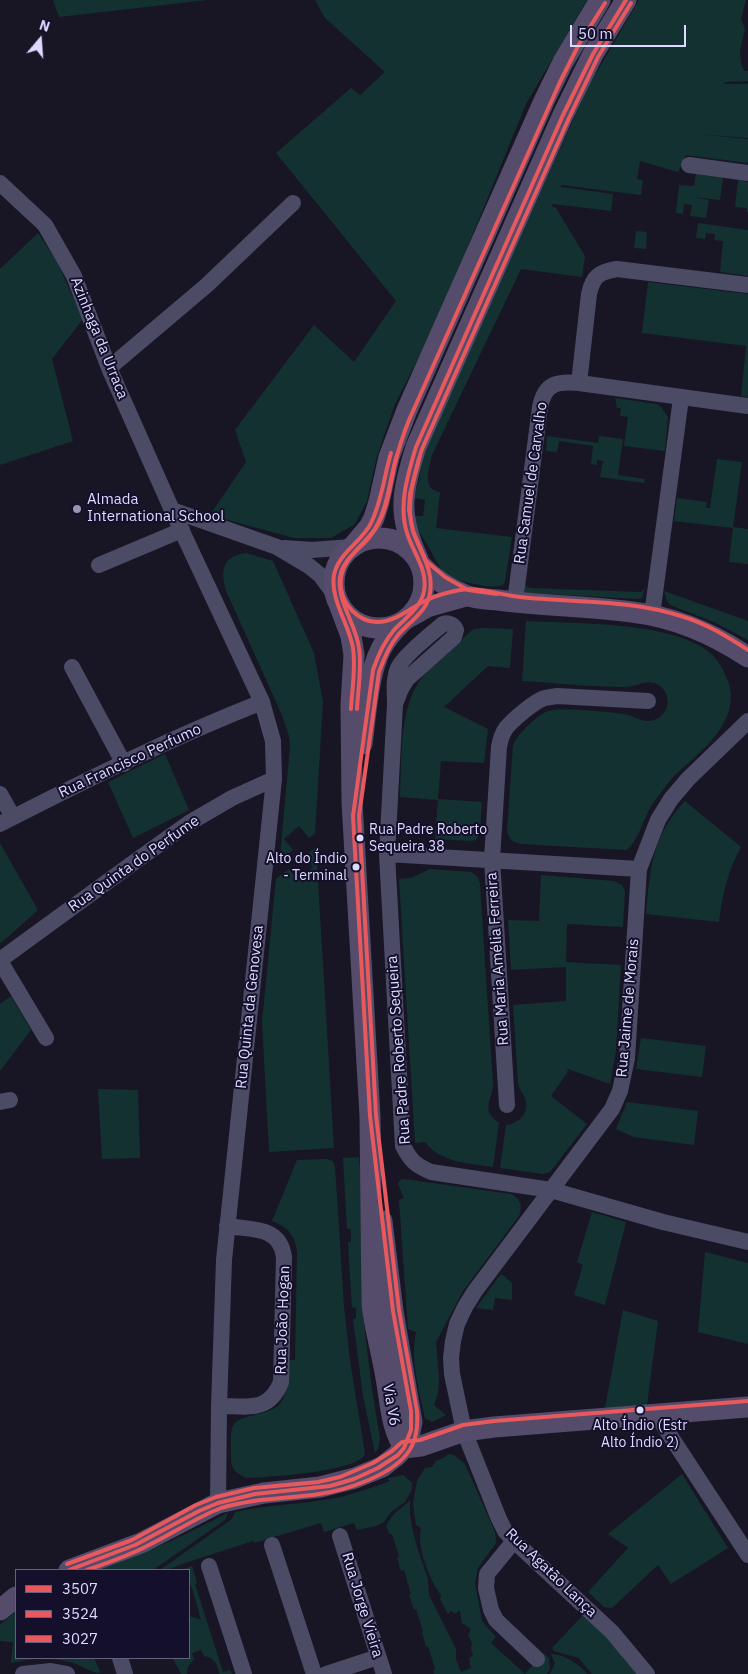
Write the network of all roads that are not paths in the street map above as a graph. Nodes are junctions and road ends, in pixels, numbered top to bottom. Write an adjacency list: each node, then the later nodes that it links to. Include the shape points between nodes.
1 (600, 0): 14 (main road, via 544,101 407,410 390,457 374,518)
2 (626, 0): 16 (main road, via 593,54 563,114 416,447 408,472 403,510 407,533)
3 (689, 165): 4 (street)
4 (748, 173)
5 (0, 183): 8 (street, Azinhaga da Urraca, via 45,225 57,244 74,276)
6 (293, 203): 8 (street, via 207,285)
7 (748, 285): 9 (street, via 617,269 606,271 592,284 589,294)
8 (110, 368): 12 (street, Azinhaga da Urraca)
9 (579, 383): 10 (street, Rua Samuel de Carvalho); 20 (street, Rua Samuel de Carvalho, via 556,383 542,396)
10 (681, 398): 11 (street, Rua Samuel de Carvalho); 21 (street)
11 (748, 406)
12 (172, 510): 13 (street, Rua Quinta da Genovesa); 15 (street)
13 (182, 530): 17 (street); 27 (street, Rua Quinta da Genovesa)
14 (353, 546): 15 (street, via 312,550); 16 (main road, via 371,538 386,538 412,551); 19 (main road, via 343,555 335,570)
15 (277, 547): 19 (street, via 314,570)
16 (420, 562): 18 (main road, via 441,582); 22 (main road, via 424,593 419,606)
17 (99, 565)
18 (466, 596): 20 (main road); 22 (main road, via 427,607)
19 (337, 600): 22 (main road, via 351,618 363,626 386,628); 34 (main road, Via V6, via 354,655 351,704)
20 (515, 602): 21 (main road)
21 (652, 615): 23 (main road, via 702,630)
22 (406, 620): 34 (main road, Via V6, via 381,648 373,670)
23 (748, 657)
24 (403, 660): 26 (street, via 406,672); 26 (street, via 443,624 453,625 456,630 454,637); 29 (street, Rua Padre Roberto Sequeira, via 396,674)
25 (72, 667): 31 (street)
26 (417, 670): 29 (street, via 404,684)
27 (262, 702): 31 (street, Rua Francisco Perfumo); 32 (street, Rua Quinta da Genovesa, via 272,741)
28 (648, 702): 37 (street, Rua Maria Amélia Ferreira, via 544,698 506,729 499,747)
29 (395, 704): 36 (street, Rua Padre Roberto Sequeira)
30 (748, 721): 38 (street, Rua Jaime de Morais, via 671,798 658,820)
31 (124, 764): 35 (street, Rua Francisco Perfumo)
32 (274, 779): 39 (street, Rua Quinta do Perfume, via 189,823); 43 (street, Rua Quinta da Genovesa)
33 (0, 794): 35 (street)
34 (353, 816): 49 (main road, Via V6, via 370,1116 371,1283 374,1320 394,1427)
35 (6, 820)
36 (387, 854): 37 (street); 42 (street, Rua Padre Roberto Sequeira, via 404,1146 417,1166 431,1172)
37 (492, 859): 38 (street); 41 (street, Rua Maria Amélia Ferreira)
38 (640, 869): 42 (street, Rua Jaime de Morais, via 624,1075 612,1109)
39 (0, 960): 40 (street)
40 (46, 1038)
41 (507, 1105)
42 (551, 1190): 44 (street, Rua Padre Roberto Sequeira); 48 (street, Rua Jaime de Morais, via 476,1291 457,1324 451,1358 452,1374)
43 (227, 1226): 45 (street, Rua Quinta da Genovesa); 45 (street, Rua João Hogan, via 274,1235 283,1249 281,1382 277,1392 263,1404)
44 (748, 1242)
45 (219, 1406): 50 (street, Rua Quinta da Genovesa)
46 (748, 1407): 47 (main road)
47 (656, 1414): 48 (main road); 54 (street)
48 (464, 1431): 49 (main road, via 421,1446); 52 (street, Rua Agatão Lança, via 500,1519)
49 (404, 1448): 50 (main road, via 382,1467 355,1478 320,1488 264,1493)
50 (218, 1503): 56 (main road, via 141,1543)
51 (340, 1536): 59 (street, Rua Jorge Vieira)
52 (514, 1541): 61 (street, via 488,1574 486,1588 491,1610 501,1627); 69 (street, Rua Agatão Lança, via 612,1632)
53 (272, 1545): 66 (street)
54 (748, 1555)
55 (209, 1566): 65 (street)
56 (72, 1569)
57 (15, 1598): 58 (main road)
58 (0, 1610)
59 (378, 1657): 67 (street); 68 (street, Rua Jorge Vieira)
60 (120, 1659): 64 (street)
61 (537, 1659)
62 (23, 1674): 63 (street, via 40,1671)
63 (67, 1674)
64 (125, 1674)
65 (244, 1674)
66 (314, 1674)
67 (326, 1674)
68 (384, 1674)
69 (647, 1674)

